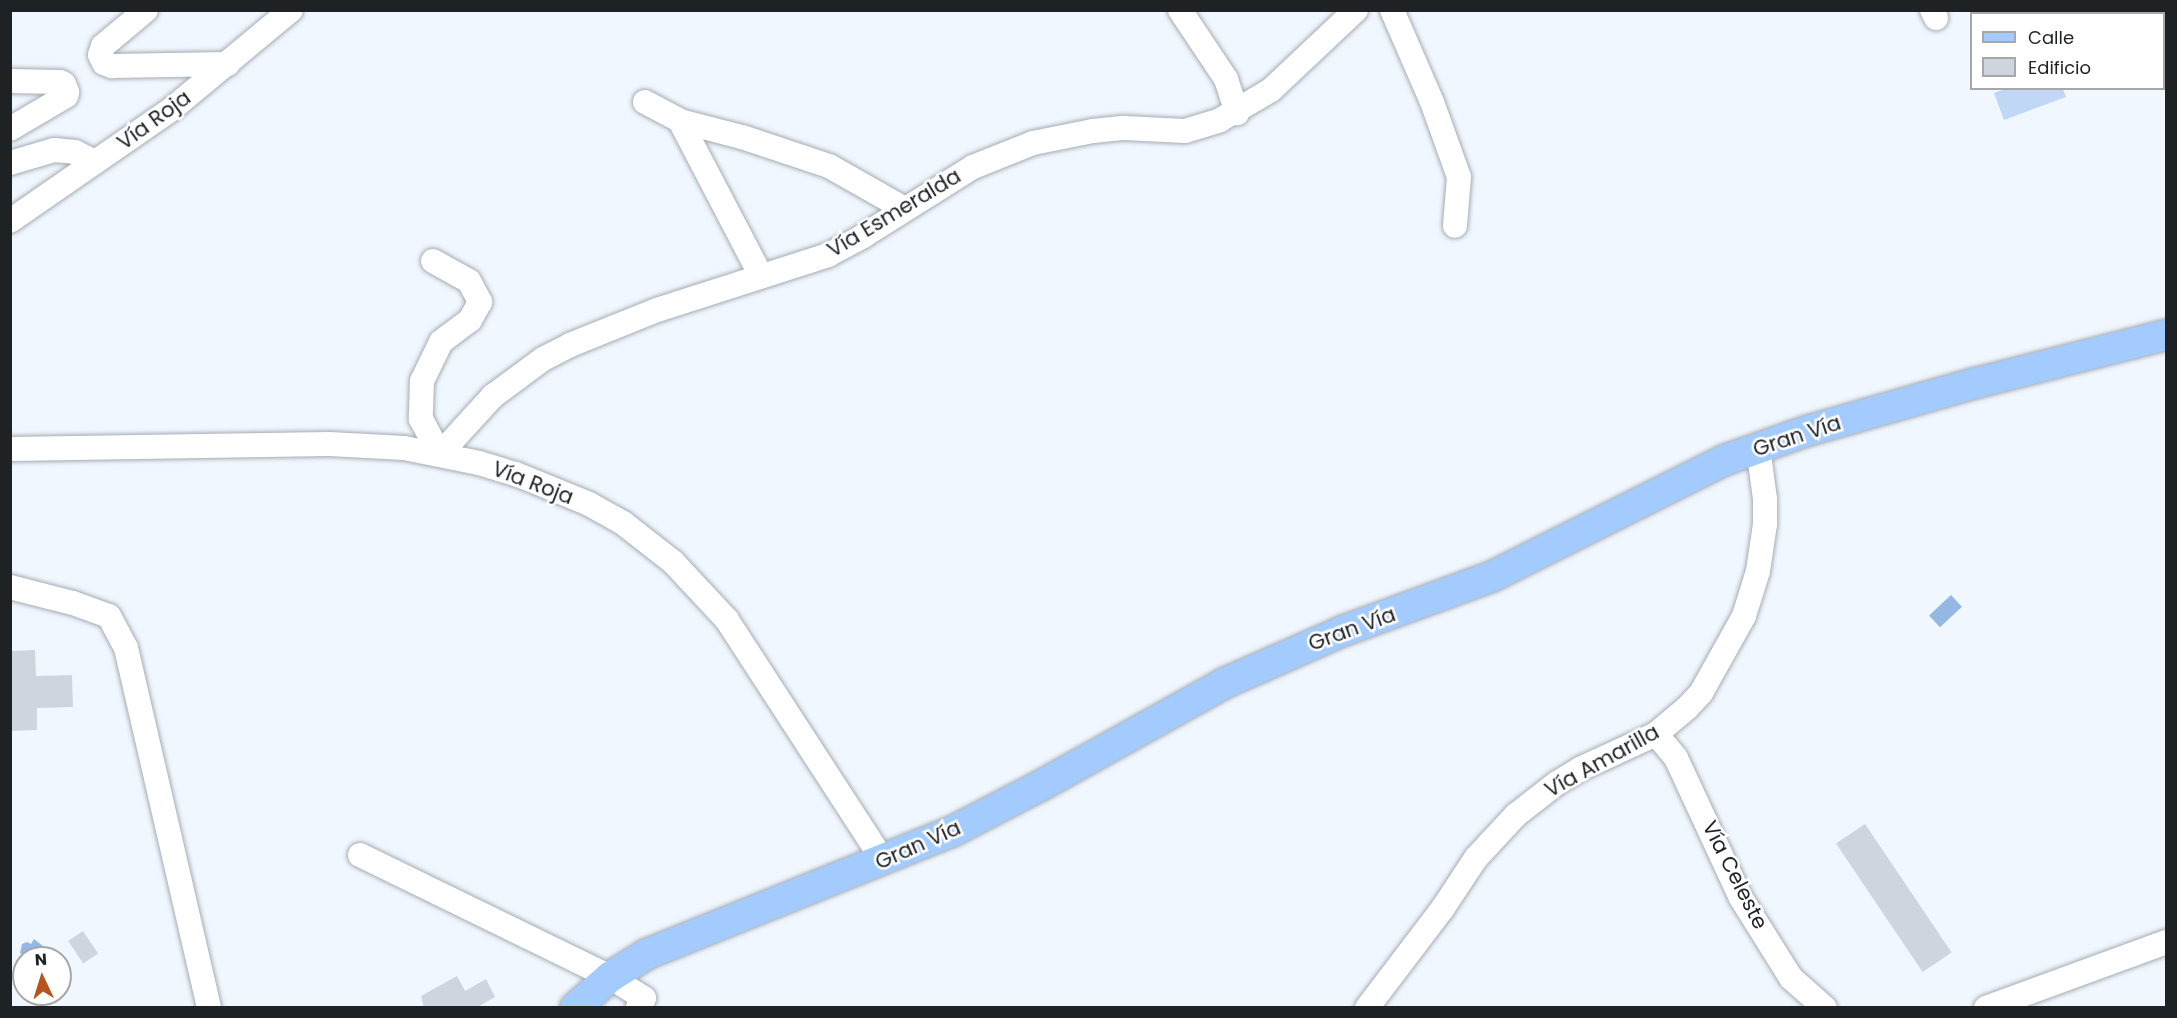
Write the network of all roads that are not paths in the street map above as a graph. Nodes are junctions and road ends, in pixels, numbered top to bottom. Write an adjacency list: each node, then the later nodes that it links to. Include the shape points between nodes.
1 (146, 10): 6 (street, via 103,46 100,55 104,63)
2 (291, 10): 6 (street, Vía Roja)
3 (1180, 10): 9 (street, via 1226,79)
4 (1356, 10): 9 (street, Vía Esmeralda, via 1271,90)
5 (1392, 10): 16 (street, via 1459,177)
6 (228, 64): 12 (street, Vía Roja)
7 (10, 81): 11 (street, via 60,82 67,92)
8 (645, 102): 10 (street)
9 (1237, 113): 14 (street, Vía Esmeralda, via 1185,131 1124,128 1033,143 974,166)
10 (680, 122): 14 (street, via 742,137 829,166); 18 (street)
11 (10, 129)
12 (95, 162): 13 (street, via 75,152 54,150); 15 (street, Vía Roja)
13 (10, 163)
14 (905, 209): 18 (street, Vía Esmeralda, via 828,255)
15 (10, 221)
16 (1455, 226)
17 (434, 261): 22 (street, via 469,281 480,302 470,320 441,342 423,381 421,418)
18 (761, 276): 22 (street, Vía Esmeralda, via 618,325 543,360 493,396)
19 (2166, 335): 20 (main road, Gran Vía, via 1998,377)
20 (1758, 447): 24 (street, Vía Amarilla, via 1765,524 1752,594 1733,638 1701,693); 26 (main road, Gran Vía, via 1493,576 1252,669 1027,793 955,830)
21 (10, 449): 22 (street, Vía Roja, via 329,444)
22 (440, 454): 26 (street, Vía Roja, via 516,474 589,504 673,562 727,620)
23 (10, 587): 29 (street, via 109,616 126,648)
24 (1656, 734): 32 (street, Vía Amarilla, via 1580,769 1516,815 1476,858); 33 (street, Vía Celeste, via 1676,758 1742,898 1791,978)
25 (360, 855): 28 (street)
26 (883, 860): 28 (main road, Gran Vía, via 667,945)
27 (2166, 942): 34 (street)
28 (610, 976): 30 (main road, Gran Vía); 31 (street, via 644,998)
29 (209, 1008)
30 (575, 1008)
31 (638, 1008)
32 (1367, 1008)
33 (1825, 1008)
34 (1986, 1008)

